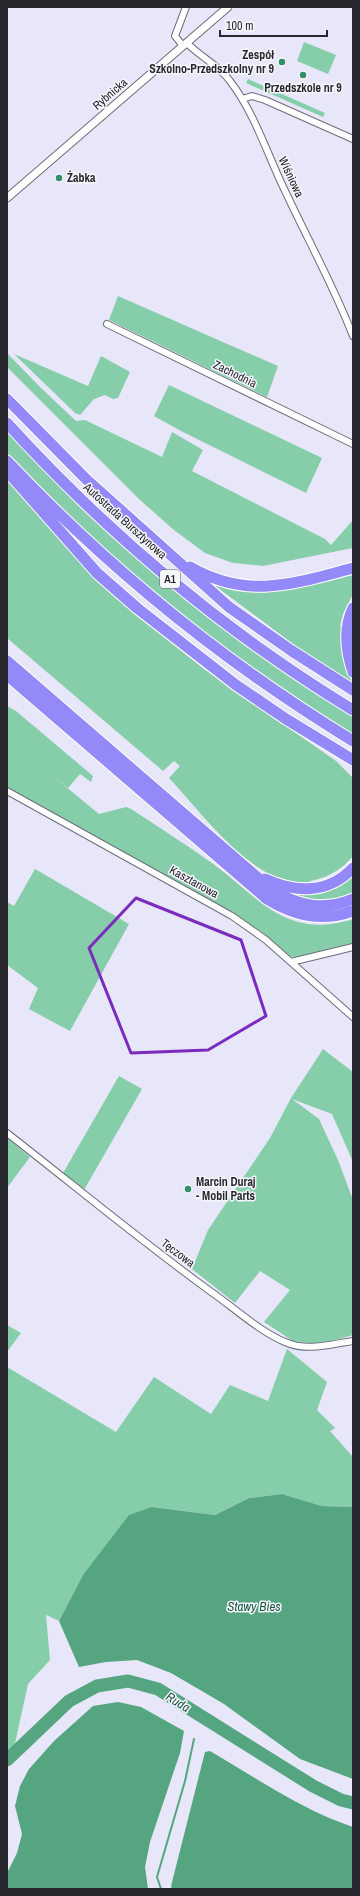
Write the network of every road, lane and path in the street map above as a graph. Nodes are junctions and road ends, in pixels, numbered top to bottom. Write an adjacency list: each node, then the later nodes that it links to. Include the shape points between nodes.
1 (186, 7): 3 (street, via 175,36)
2 (225, 8): 3 (street, Rybnicka)
3 (185, 44): 4 (street, Wiśniowa, via 225,74); 6 (street, Rybnicka)
4 (242, 99): 5 (street, via 252,96 265,100); 8 (street, Wiśniowa, via 327,274)
5 (353, 139)
6 (7, 198)
7 (107, 324): 11 (street, Zachodnia)
8 (353, 336)
9 (7, 399): 14 (highway, via 87,480)
10 (7, 423): 21 (highway, Autostrada Bursztynowa / A1, via 67,486 149,562 284,666)
11 (353, 444)
12 (7, 461): 22 (highway, A1, via 83,537 176,618 246,671)
13 (7, 471): 23 (highway, via 97,573 137,608 236,685)
14 (170, 555): 15 (highway, via 219,580 250,586 281,586); 20 (highway, via 229,607)
15 (353, 568)
16 (353, 608): 18 (highway, via 346,645)
17 (7, 661): 28 (highway)
18 (353, 672)
19 (7, 675): 30 (highway, via 267,899 282,908 308,916 331,917)
20 (353, 690)
21 (353, 710)
22 (353, 741)
23 (332, 748): 24 (highway); 25 (highway)
24 (353, 760)
25 (353, 768)
26 (7, 791): 32 (street, Kasztanowa, via 232,916)
27 (353, 868): 28 (highway, via 340,878 318,888 309,889 285,887)
28 (256, 875): 29 (highway, via 274,891 297,903 319,907 334,906)
29 (353, 899)
30 (353, 911)
31 (353, 946): 32 (street)
32 (291, 962): 33 (street, Kasztanowa)
33 (353, 1017)
34 (7, 1134): 35 (street, Tęczowa, via 174,1265 279,1339 306,1347)
35 (353, 1341)

